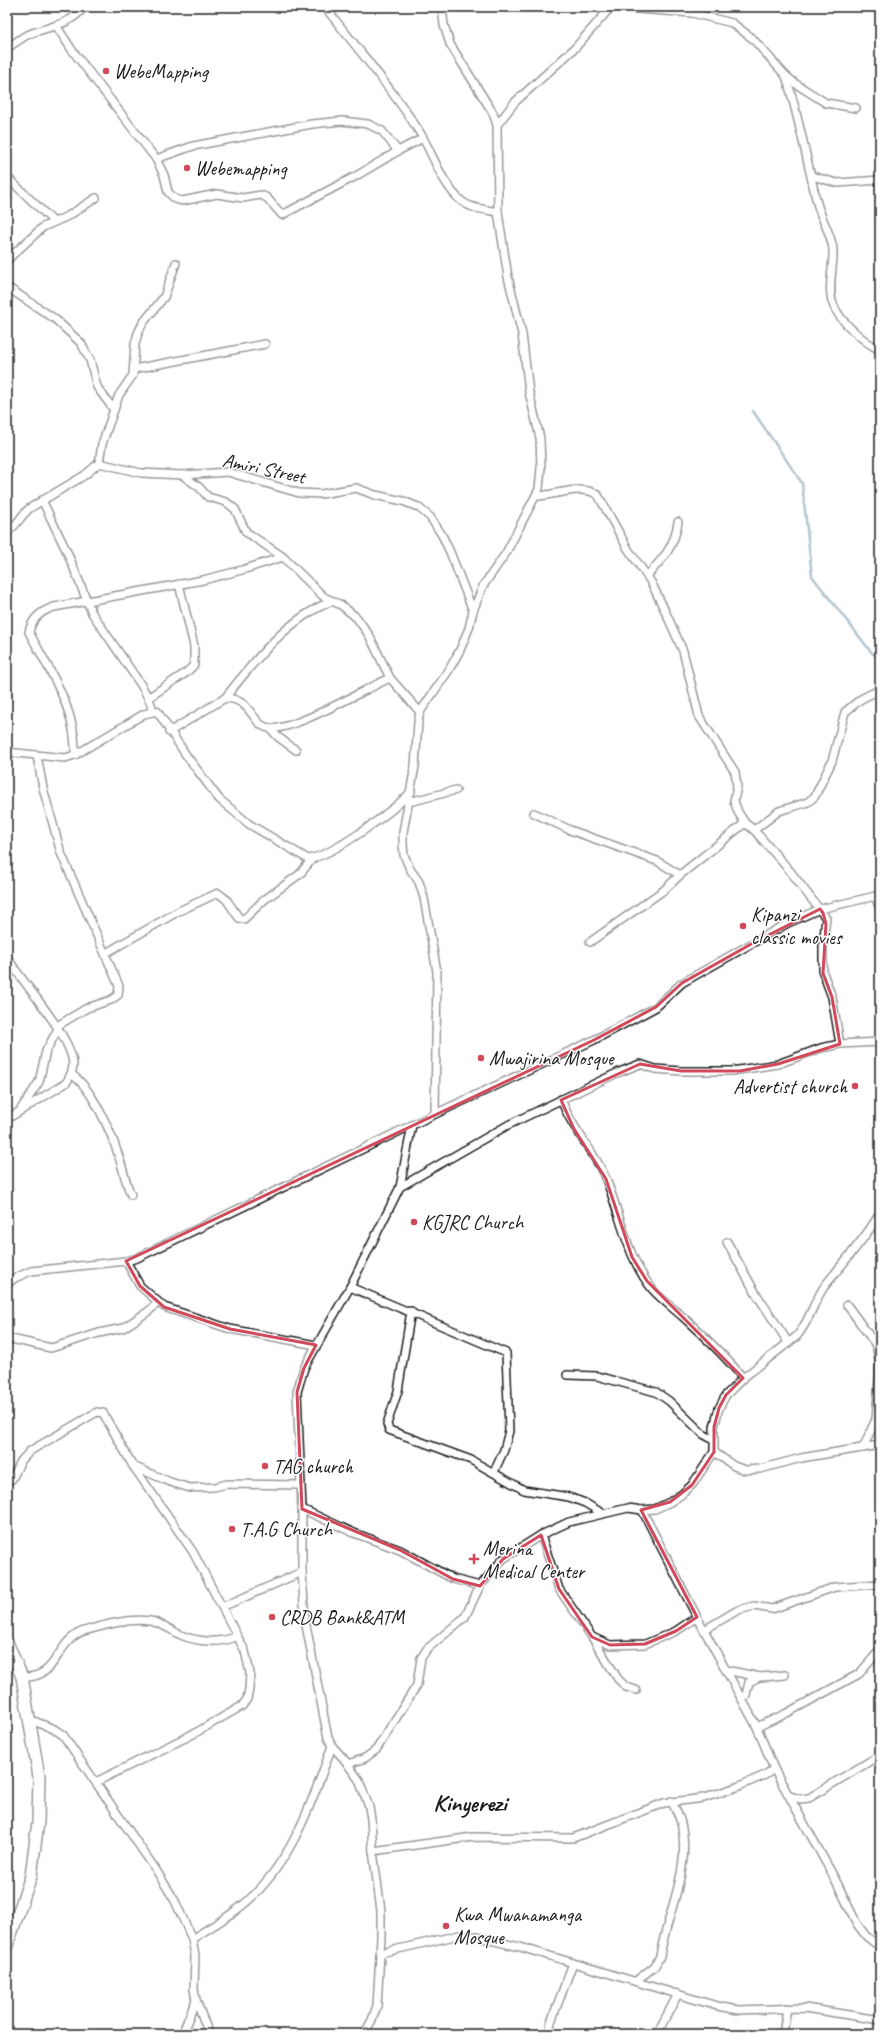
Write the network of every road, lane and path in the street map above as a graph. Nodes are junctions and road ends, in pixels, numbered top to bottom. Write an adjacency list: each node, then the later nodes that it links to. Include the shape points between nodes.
1 (84, 7): 5 (street, via 73,18)
2 (325, 7): 10 (street, via 394,94)
3 (442, 7): 9 (street, via 450,44 489,106)
4 (610, 7): 7 (street, via 692,13 732,23 752,38); 9 (street, via 575,48 515,102)
5 (57, 27): 6 (street, via 26,36); 12 (street)
6 (7, 48)
7 (786, 76): 8 (street, via 826,103); 13 (street)
8 (856, 108)
9 (497, 125): 17 (street)
10 (423, 138): 11 (street); 17 (street, via 458,198 473,208)
11 (398, 151): 12 (street, via 382,131 368,124 342,121 312,124 193,146); 12 (street, via 282,215 267,198 260,195 242,198 217,194 182,201 175,199 168,192 164,175)
12 (156, 160)
13 (812, 176): 15 (street, via 837,183); 23 (street, via 817,204 833,249 832,304 860,337)
14 (7, 177): 18 (street)
15 (880, 180)
16 (96, 198): 18 (street)
17 (498, 212): 28 (street, via 508,277 522,334 529,392 540,438 539,489)
18 (54, 222): 19 (street, via 43,227)
19 (7, 260)
20 (176, 264): 24 (street, via 164,297 143,323 135,344)
21 (7, 287): 25 (street, via 55,319 81,343 90,360 97,387)
22 (266, 344): 24 (street)
23 (880, 350)
24 (134, 369): 25 (street)
25 (114, 410): 26 (street, via 102,444)
26 (99, 463): 27 (street, Amiri Street, via 141,473); 29 (street, via 85,475)
27 (182, 475): 32 (street, via 200,487 208,498 226,502 235,509 246,532); 37 (street, Amiri Street, via 228,472 299,494 320,494 356,488 402,500 418,507 430,517 442,535)
28 (536, 496): 33 (street, via 581,489 598,495 628,549); 37 (street, via 506,553 483,586)
29 (42, 500): 31 (street, via 23,514); 35 (street, via 68,554)
30 (678, 522): 33 (street, via 669,552)
31 (7, 532)
32 (283, 557): 34 (street, via 242,570); 36 (street, via 324,597)
33 (647, 576): 54 (street, via 683,652 699,716 735,772 737,786 734,805)
34 (179, 584): 35 (street); 40 (street, via 194,646 194,665)
35 (86, 601): 40 (street); 48 (street, via 38,614 30,624 29,632 71,715 76,738)
36 (332, 601): 38 (street, via 357,618 369,635); 41 (street, via 311,611 291,626 254,662)
37 (473, 611): 43 (street, via 460,650)
38 (390, 678): 43 (street); 44 (street, via 307,718 282,727)
39 (877, 691): 55 (street, via 861,699 845,712 832,761 815,796 808,802 779,811)
40 (148, 698): 42 (street)
41 (226, 698): 44 (street, via 242,702 262,725); 45 (street)
42 (151, 711): 45 (street, via 157,711); 48 (street)
43 (420, 712): 51 (street)
44 (270, 728): 46 (street, via 281,740)
45 (170, 732): 56 (street, via 219,799 303,857)
46 (296, 750)
47 (7, 752): 49 (street)
48 (75, 755): 49 (street, via 65,758)
49 (37, 756): 62 (street, via 61,853)
50 (456, 790): 52 (street)
51 (411, 792): 52 (street); 56 (street, via 378,821)
52 (409, 802): 70 (street, via 403,832 404,855 419,882 424,898 437,972)
53 (534, 812): 57 (street, via 570,830 657,862)
54 (745, 823): 55 (street); 57 (street)
55 (754, 830): 60 (street)
56 (313, 858): 62 (street, via 300,874 264,900 244,919 239,918 226,899 218,893 179,911)
57 (680, 875): 61 (street, via 658,894)
58 (877, 896): 59 (street); 60 (street)
59 (880, 908)
60 (820, 909): 66 (street, via 826,918 823,973 832,997); 70 (street, via 788,923 682,983 656,1007 640,1017)
61 (590, 942)
62 (106, 954): 64 (street, via 119,986 118,995 87,1008)
63 (7, 957): 64 (street)
64 (58, 1028): 67 (street, via 71,1053); 69 (street, via 46,1051 39,1082)
65 (880, 1042): 66 (street)
66 (840, 1044): 68 (street, via 821,1048 778,1064 740,1071 681,1071 655,1069 640,1064)
67 (72, 1075): 69 (street, via 62,1086); 74 (street, via 86,1088 107,1128)
68 (561, 1099): 73 (street, via 508,1125); 87 (street, via 574,1129 594,1156 606,1179 632,1257 647,1281 654,1291)
69 (19, 1112): 71 (street)
70 (435, 1114): 72 (street)
71 (7, 1119)
72 (412, 1125): 73 (street); 77 (street, via 178,1239)
73 (400, 1187): 79 (street)
74 (131, 1195)
75 (880, 1213): 84 (street, via 859,1245 818,1296 804,1328)
76 (728, 1242): 84 (street)
77 (126, 1261): 78 (street, via 31,1271); 80 (street, via 140,1286)
78 (7, 1284)
79 (350, 1287): 82 (street); 85 (street)
80 (158, 1302): 83 (street, via 149,1311 122,1328 51,1348); 85 (street, via 187,1316 230,1330)
81 (847, 1305): 90 (street, via 876,1345 880,1364 876,1419)
82 (411, 1311): 93 (street, via 506,1353 509,1431); 93 (street, via 398,1391 387,1424 388,1429)
83 (7, 1338)
84 (788, 1342): 87 (street)
85 (316, 1344): 95 (street, via 304,1368 297,1392)
86 (567, 1375): 88 (street, via 597,1376 656,1392 675,1406 703,1434)
87 (743, 1378): 88 (street, via 726,1395 719,1408 714,1427)
88 (714, 1440): 91 (street)
89 (880, 1445): 90 (street)
90 (863, 1448): 91 (street, via 745,1470 734,1466)
91 (714, 1452): 97 (street, via 692,1485 682,1494 655,1509)
92 (133, 1466): 94 (street, via 103,1413 97,1412 30,1451 12,1479); 95 (street, via 190,1488 227,1484); 103 (street, via 192,1552)
93 (494, 1472): 98 (street, via 524,1490 569,1497)
94 (7, 1482)
95 (300, 1485): 96 (street)
96 (302, 1509): 100 (street); 102 (street, via 354,1533 400,1550 453,1579)
97 (642, 1510): 98 (street, via 628,1508); 104 (street)
98 (602, 1513): 99 (street, via 568,1522)
99 (541, 1535): 102 (street, via 503,1559); 107 (street, via 559,1589)
100 (302, 1572): 103 (street); 118 (street, via 305,1620 324,1719)
101 (880, 1584): 105 (street, via 835,1587 772,1609 754,1606 738,1610)
102 (480, 1586): 120 (street, via 465,1617 442,1635 421,1658 417,1685 376,1750 365,1758)
103 (222, 1607): 106 (street)
104 (696, 1617): 105 (street); 107 (street, via 676,1631 645,1644 610,1645)
105 (704, 1630): 110 (street)
106 (237, 1636): 112 (street, via 230,1640 207,1641 180,1635 163,1624 151,1621 125,1621 72,1636 50,1668 33,1677); 122 (street, via 245,1651 250,1673 247,1699 242,1706 197,1732)
107 (592, 1637): 114 (street, via 618,1679 626,1687)
108 (7, 1642): 112 (street)
109 (880, 1650): 117 (street, via 859,1674)
110 (726, 1670): 113 (street); 115 (street)
111 (785, 1674): 113 (street)
112 (22, 1677): 116 (street)
113 (760, 1677): 115 (street, via 749,1682 747,1692)
114 (636, 1690)
115 (742, 1698): 117 (street)
116 (31, 1720): 122 (street, via 63,1735); 127 (street, via 39,1777 38,1822 31,1876)
117 (757, 1727): 121 (street)
118 (332, 1746): 120 (street); 126 (street, via 300,1829 272,1874 243,1905)
119 (880, 1755): 123 (street, via 809,1798)
120 (348, 1764): 125 (street, via 359,1780 370,1806)
121 (774, 1769): 123 (street); 124 (street, via 748,1784 698,1798)
122 (96, 1782): 126 (street, via 175,1901)
123 (790, 1796): 128 (street, via 857,1924 866,1936)
124 (671, 1801): 125 (street, via 573,1838 480,1837); 131 (street, via 680,1817 684,1842 678,1888 660,1956 655,1966)
125 (373, 1851): 129 (street, via 381,1911)
126 (192, 1939): 133 (street)
127 (7, 1946)
128 (880, 1947)
129 (381, 1953): 130 (street, via 444,1938 469,1935); 138 (street, via 377,2006)
130 (573, 1963): 131 (street); 139 (street, via 550,2022)
131 (636, 1982): 132 (street)
132 (678, 1994): 134 (street, via 739,2010); 140 (street)
133 (196, 2000): 136 (street); 137 (street)
134 (787, 2008): 135 (street, via 811,2009); 141 (street)
135 (880, 2020)
136 (182, 2034)
137 (209, 2034)
138 (364, 2034)
139 (549, 2034)
140 (657, 2034)
141 (783, 2034)

